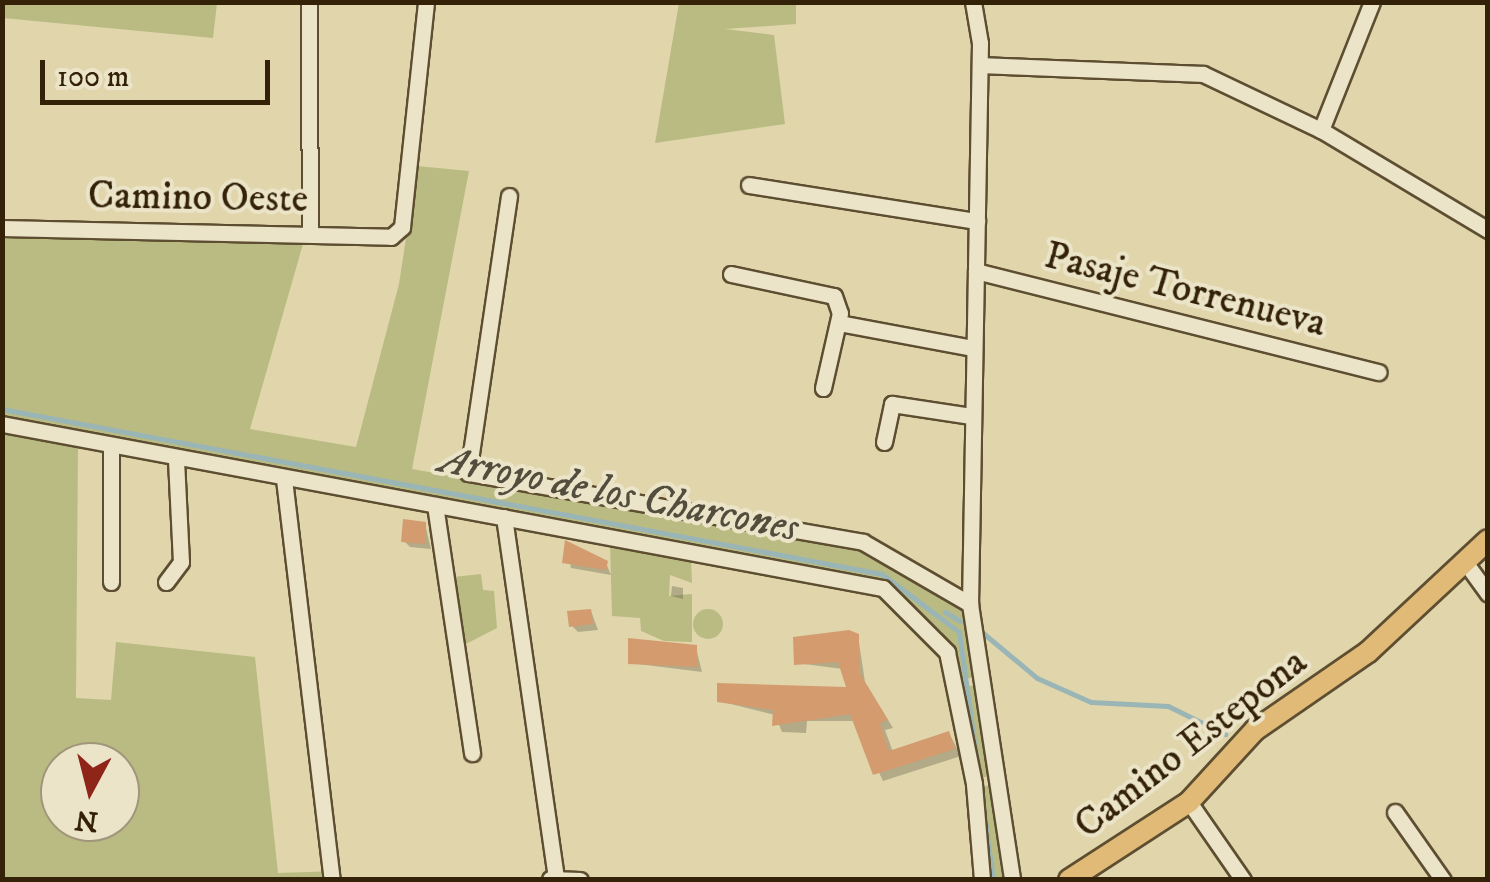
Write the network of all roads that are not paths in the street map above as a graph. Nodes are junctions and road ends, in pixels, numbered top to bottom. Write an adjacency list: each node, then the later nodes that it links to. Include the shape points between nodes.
1 (310, 2): 12 (street)
2 (426, 2): 12 (street, Camino Oeste, via 402,227 391,237)
3 (973, 2): 5 (street)
4 (1372, 2): 6 (street)
5 (980, 65): 6 (street, via 1203,74); 9 (street)
6 (1321, 130): 11 (street)
7 (749, 186): 9 (street)
8 (509, 196): 32 (street, via 468,473 863,542)
9 (977, 221): 13 (street)
10 (2, 228): 12 (street, Camino Oeste)
11 (1488, 230)
12 (310, 232)
13 (976, 270): 16 (street); 17 (street, Pasaje Torrenueva)
14 (730, 274): 15 (street, via 829,292)
15 (839, 324): 16 (street); 18 (street)
16 (974, 348): 19 (street)
17 (1379, 372)
18 (823, 388)
19 (970, 416): 21 (street, via 892,404); 32 (street)
20 (2, 424): 22 (street)
21 (884, 442)
22 (111, 447): 23 (street); 29 (street)
23 (176, 460): 24 (street); 30 (street, via 181,562)
24 (284, 479): 25 (street); 39 (street)
25 (435, 504): 26 (street); 34 (street)
26 (504, 517): 33 (street, via 884,588 942,641); 38 (street)
27 (1488, 540): 28 (main road, Camino Estepona)
28 (1471, 570): 31 (street); 36 (main road, Camino Estepona, via 1255,730)
29 (112, 582)
30 (166, 582)
31 (1488, 594)
32 (970, 604): 33 (street)
33 (968, 682): 35 (street); 35 (street)
34 (472, 753)
35 (986, 782): 42 (street); 43 (street)
36 (1188, 802): 44 (main road, Camino Estepona); 45 (street)
37 (1395, 812): 46 (street)
38 (556, 878): 40 (street); 41 (street)
39 (332, 880)
40 (548, 880)
41 (580, 880)
42 (982, 880)
43 (1012, 880)
44 (1069, 880)
45 (1243, 880)
46 (1443, 880)

